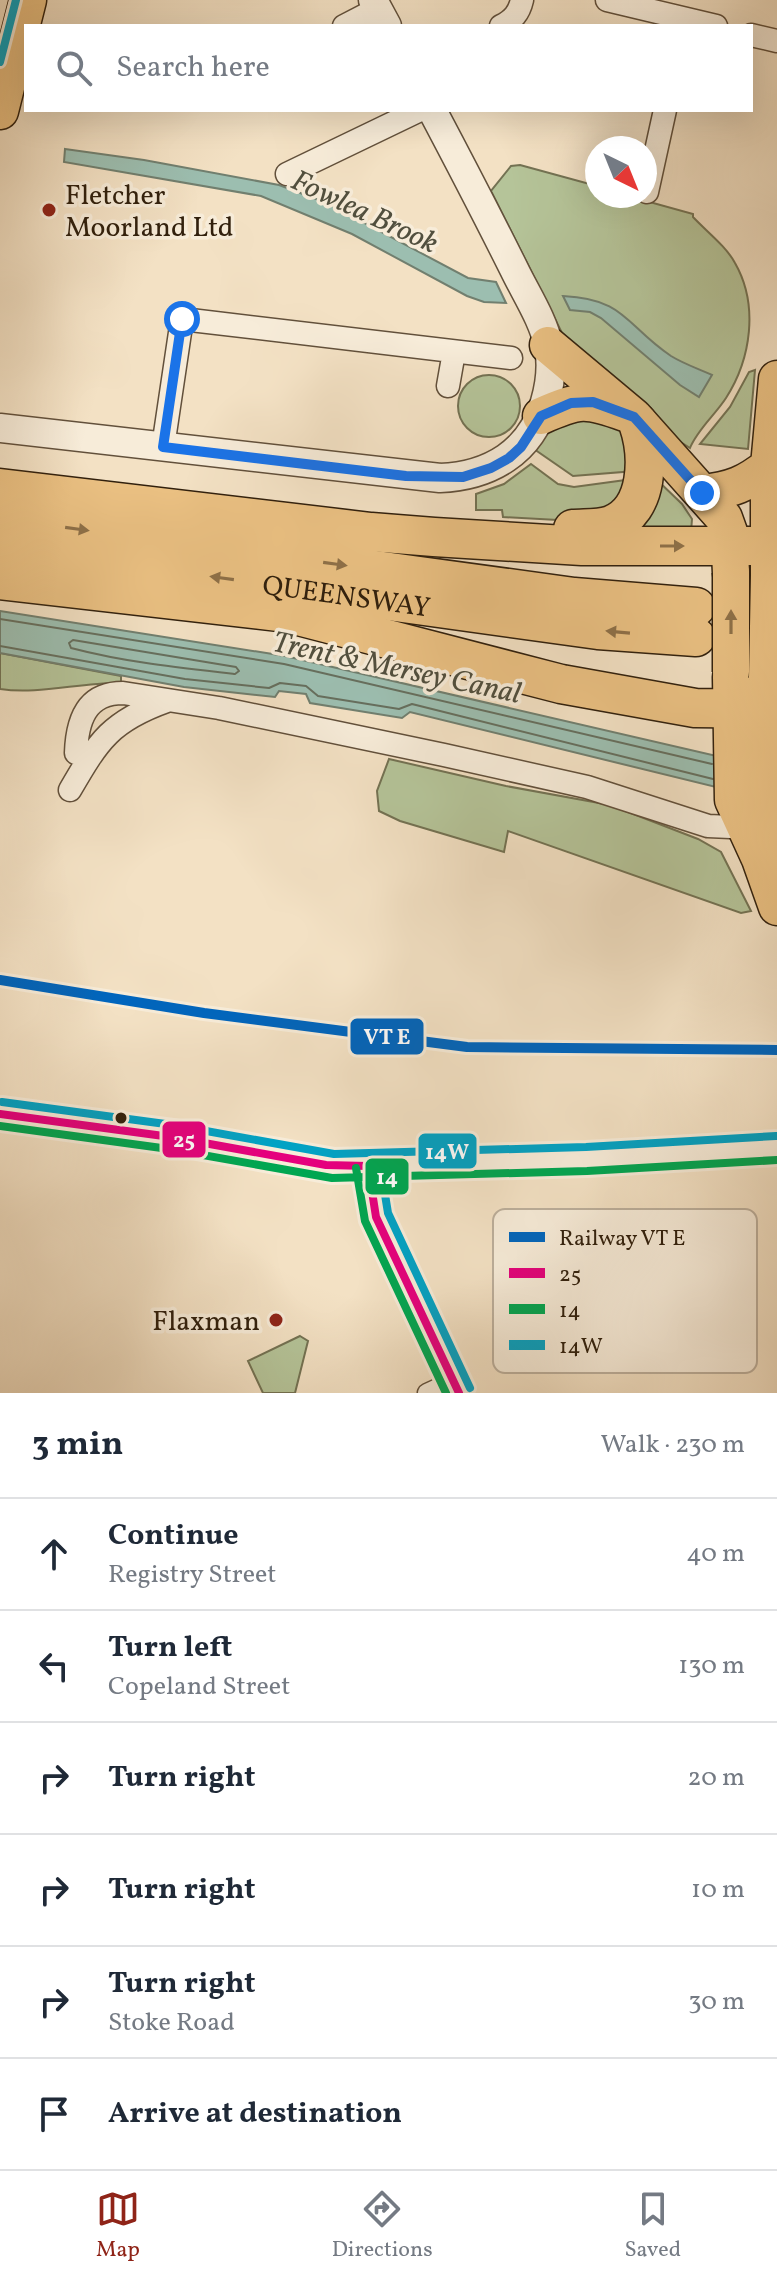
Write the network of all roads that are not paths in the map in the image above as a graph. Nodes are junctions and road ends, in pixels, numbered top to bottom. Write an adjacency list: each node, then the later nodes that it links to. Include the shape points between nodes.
1 (28, 0): 11 (main road)
2 (522, 0): 7 (street)
3 (607, 0): 5 (street)
4 (379, 12): 6 (street)
5 (686, 15): 8 (street)
6 (349, 24)
7 (505, 24)
8 (711, 24)
9 (753, 35): 10 (street)
10 (777, 41)
11 (0, 111)
12 (416, 112): 16 (street)
13 (433, 112): 17 (street)
14 (665, 112): 15 (street)
15 (657, 146)
16 (287, 174)
17 (548, 345): 22 (street, via 548,390); 23 (main road)
18 (454, 352): 19 (street); 21 (street); 25 (street, via 182,319)
19 (511, 358)
20 (777, 379): 26 (main road)
21 (448, 386)
22 (541, 416): 23 (main road, via 571,403 593,402); 25 (street, via 509,458 463,477 406,476)
23 (636, 420): 28 (main road); 30 (highway, via 646,444 642,488 636,503 617,522 608,527 527,527)
24 (0, 428): 25 (street)
25 (163, 447)
26 (769, 466): 28 (main road, via 729,490); 32 (main road)
27 (0, 488): 30 (highway)
28 (702, 493): 33 (main road, via 724,518)
29 (0, 519): 31 (highway, QUEENSWAY, one-way to 31, via 574,597 696,622 598,630)
30 (434, 537): 33 (highway, one-way to 33)
31 (0, 547)
32 (772, 556): 33 (highway); 36 (main road, bridge)
33 (730, 559): 36 (main road, one-way to 33, bridge, via 731,672)
34 (0, 580): 36 (highway, via 287,613 561,684)
35 (168, 701): 37 (street, via 140,695 122,702 97,720); 38 (street, via 140,711 106,735); 39 (street, via 587,787 708,826)
36 (756, 715): 39 (main road)
37 (76, 753)
38 (70, 790)
39 (757, 830): 40 (main road)
40 (777, 907)
41 (0, 1114): 43 (street, via 326,1165)
42 (777, 1148): 43 (street)
43 (368, 1166): 44 (street, via 376,1217)
44 (456, 1387): 45 (street)
45 (427, 1393)

